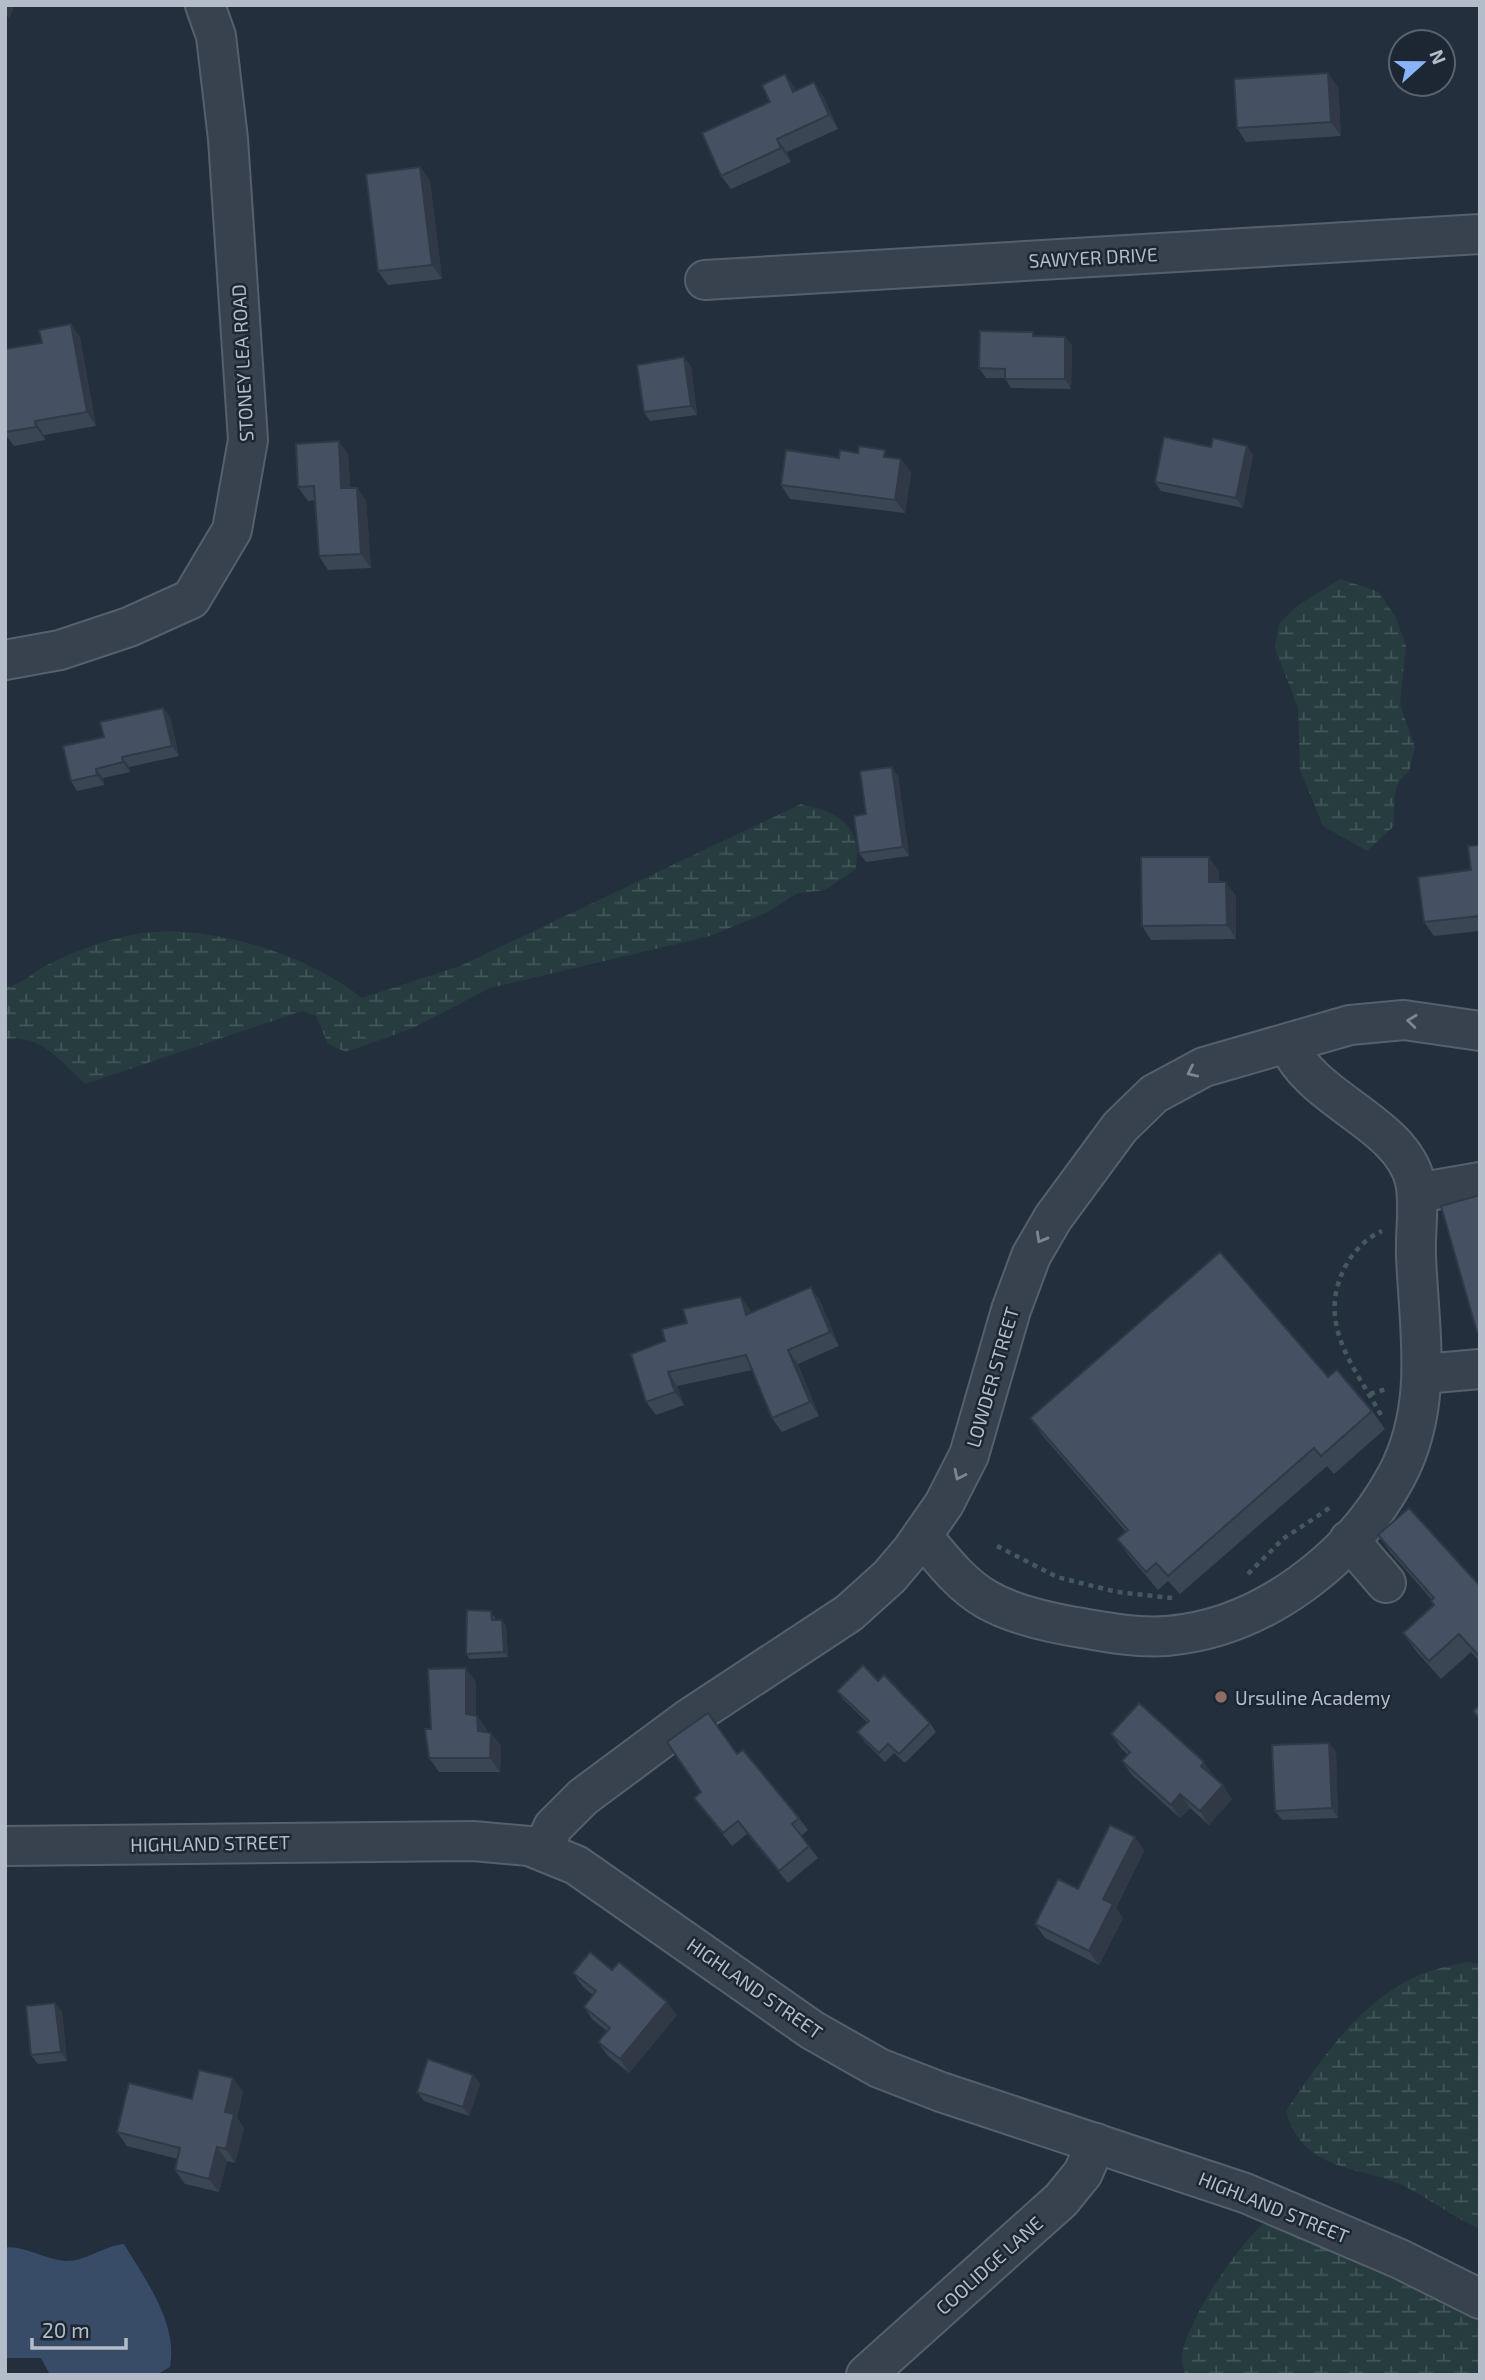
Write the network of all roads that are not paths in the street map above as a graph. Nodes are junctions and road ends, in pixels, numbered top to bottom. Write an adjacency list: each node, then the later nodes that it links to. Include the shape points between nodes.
1 (205, 5): 4 (street, STONEY LEA ROAD, via 216,36 228,139 248,440 232,530 191,599 129,627)
2 (1480, 233): 3 (street, SAWYER DRIVE)
3 (705, 280)
4 (5, 660)
5 (1480, 1031): 6 (street, LOWDER STREET, one-way to 6, via 1416,1021 1377,1021)
6 (1288, 1043): 8 (street, via 1306,1074 1397,1150 1411,1170); 11 (street, LOWDER STREET, one-way to 11, via 1204,1066 1166,1086 1120,1127 1047,1227 1023,1275 969,1455)
7 (1480, 1182): 8 (street)
8 (1417, 1193): 10 (street)
9 (1480, 1369): 10 (street)
10 (1423, 1374): 12 (street, via 1411,1436 1398,1473)
11 (922, 1536): 12 (street, via 960,1580 987,1600 1055,1624 1141,1636 1189,1633 1248,1616 1321,1567); 15 (street, LOWDER STREET, via 889,1577 849,1613 688,1719 571,1807 553,1826)
12 (1349, 1540): 13 (street)
13 (1386, 1583)
14 (5, 1846): 15 (street, HIGHLAND STREET, via 473,1840)
15 (543, 1850): 16 (street, HIGHLAND STREET, via 593,1876 855,2056 941,2092)
16 (1096, 2143): 17 (street, HIGHLAND STREET, via 1263,2200); 18 (street, COOLIDGE LANE, via 1083,2173 1061,2200)
17 (1480, 2299)
18 (866, 2375)

